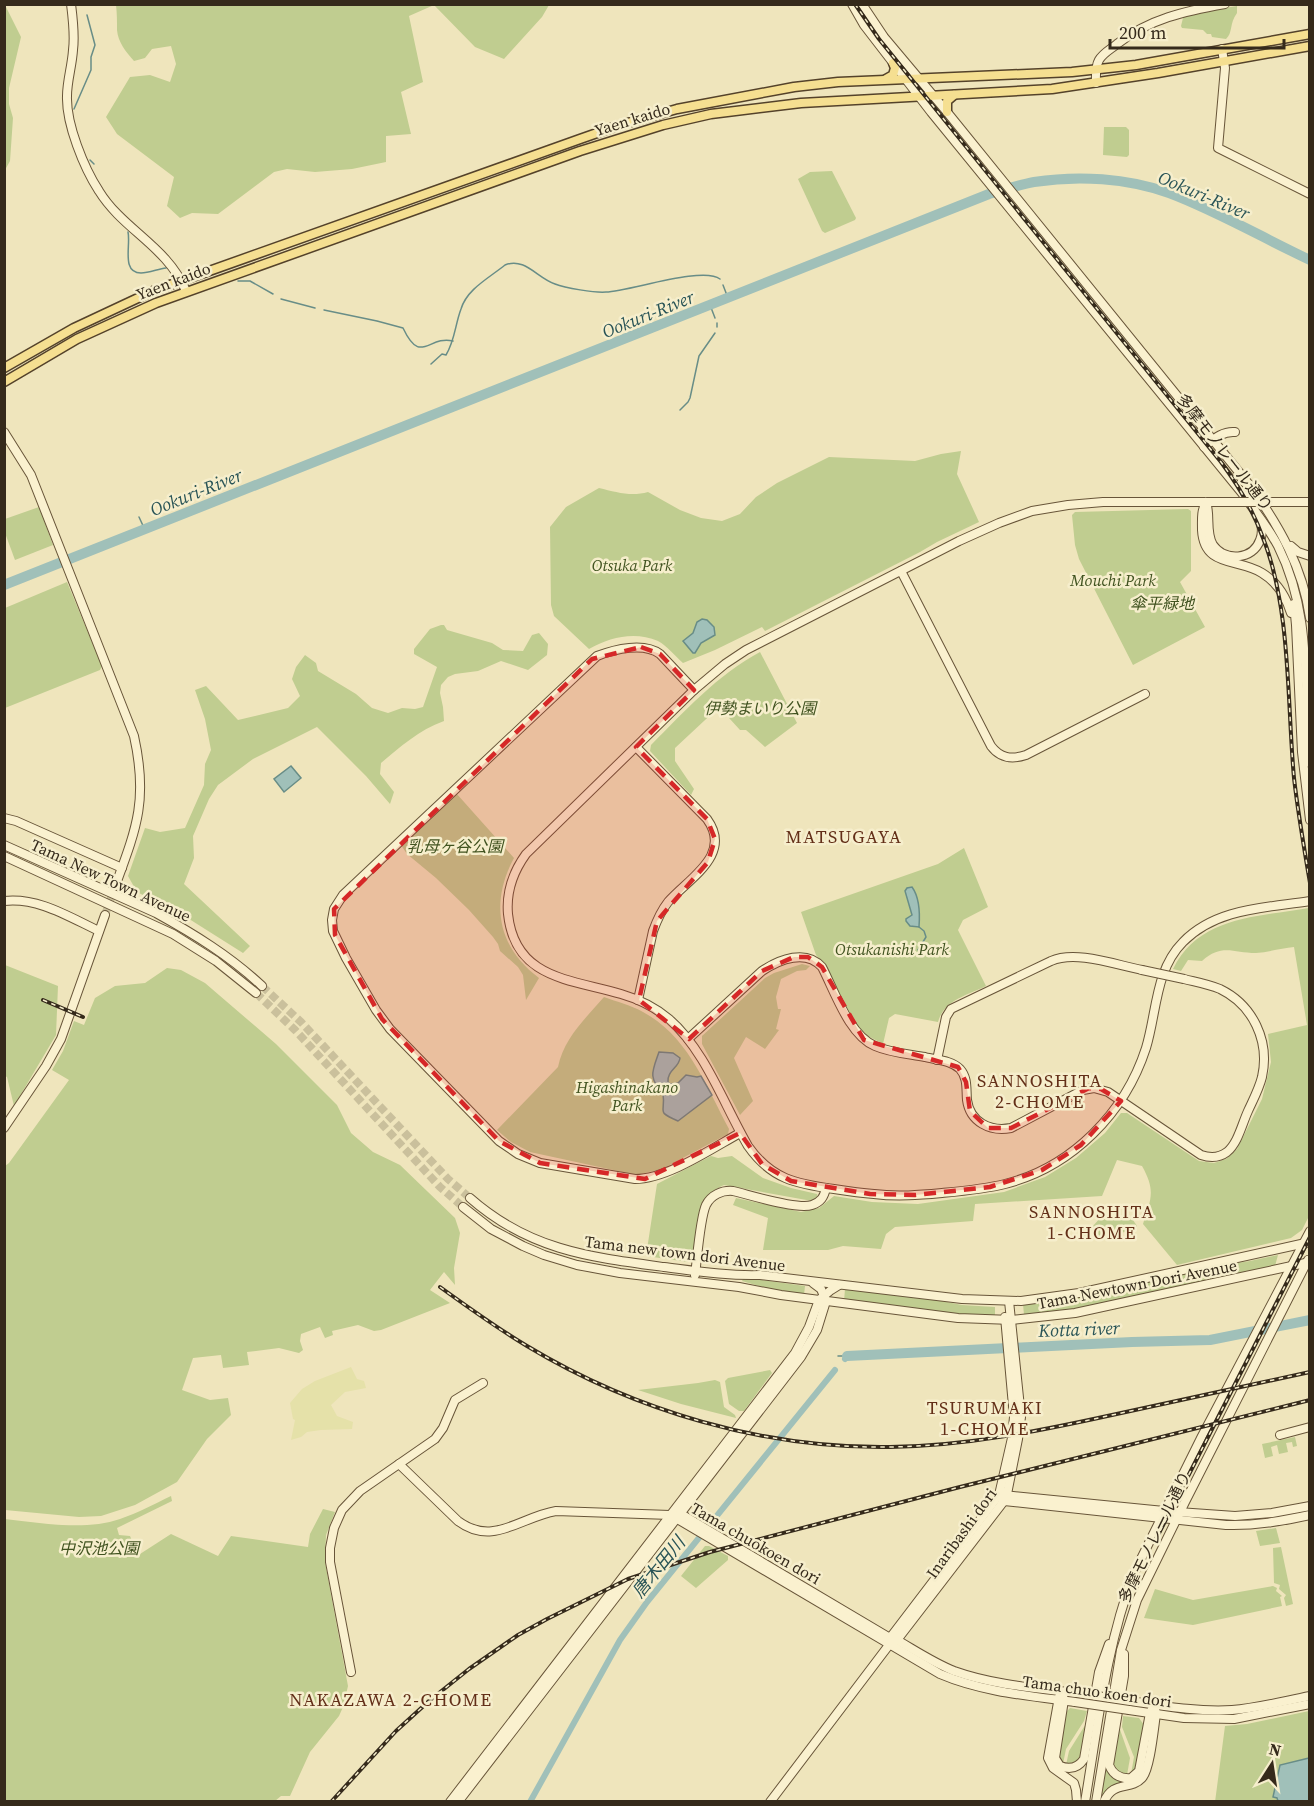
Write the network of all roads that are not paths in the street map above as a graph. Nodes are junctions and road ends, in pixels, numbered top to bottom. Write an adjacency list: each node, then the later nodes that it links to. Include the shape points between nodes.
1 (71, 4): 32 (street, via 74,49 67,99 73,134 105,201 155,247)
2 (852, 4): 9 (street)
3 (862, 4): 12 (street)
4 (1225, 4): 10 (street, via 1150,24 1105,53)
5 (1310, 34): 7 (main road, Yaen kaido)
6 (1310, 46): 8 (main road, Yaen kaido)
7 (1222, 50): 8 (street); 10 (main road, Yaen kaido)
8 (1224, 61): 16 (main road, Yaen kaido); 27 (street, via 1218,148)
9 (894, 63): 13 (street); 14 (main road, via 893,75)
10 (1096, 70): 11 (main road, Yaen kaido); 16 (street)
11 (962, 76): 12 (main road, Yaen kaido); 17 (main road, via 957,85)
12 (918, 78): 13 (main road, Yaen kaido); 19 (street)
13 (906, 79): 14 (main road, Yaen kaido); 20 (street)
14 (883, 80): 15 (main road, Yaen kaido)
15 (871, 81): 21 (main road, via 880,91); 23 (main road, Yaen kaido, via 775,89)
16 (1096, 83): 17 (main road, Yaen kaido)
17 (966, 94): 18 (main road, Yaen kaido)
18 (954, 95): 19 (main road, Yaen kaido); 22 (main road, via 947,100)
19 (933, 96): 20 (main road, Yaen kaido); 22 (street)
20 (919, 97): 21 (main road, Yaen kaido); 39 (street, 多摩モノレール通り)
21 (874, 99): 24 (main road, Yaen kaido, via 758,107)
22 (947, 112): 38 (street, 多摩モノレール通り)
23 (643, 118): 24 (main road); 25 (main road, Yaen kaido)
24 (646, 130): 26 (main road, Yaen kaido)
25 (511, 164): 26 (main road); 28 (main road, Yaen kaido)
26 (513, 176): 30 (main road, Yaen kaido)
27 (1310, 194)
28 (411, 199): 29 (main road, Yaen kaido); 30 (main road)
29 (391, 206): 31 (main road, via 399,208); 32 (main road, Yaen kaido)
30 (415, 210): 31 (main road, Yaen kaido)
31 (400, 216): 33 (main road, Yaen kaido)
32 (182, 280): 33 (street); 34 (main road, Yaen kaido, via 74,328)
33 (186, 291): 35 (main road, Yaen kaido, via 77,339)
34 (4, 368)
35 (4, 382)
36 (4, 432): 57 (street, via 31,475 134,736 141,789 138,818)
37 (1235, 432): 38 (street, via 1225,432)
38 (1213, 440): 39 (street); 43 (street, 多摩モノレール通り, via 1269,512)
39 (1204, 447): 42 (street, 多摩モノレール通り)
40 (1206, 502): 41 (street, bridge); 42 (street, via 1211,539 1216,548 1229,556 1245,555 1254,549 1262,534); 46 (street, via 1103,502 1032,512 999,523); 48 (street, via 1202,510 1207,548 1222,560 1255,569 1269,578 1287,601)
41 (1310, 502)
42 (1261, 519): 45 (street, 多摩モノレール通り)
43 (1286, 541): 44 (street); 47 (street, 多摩モノレール通り, via 1300,574)
44 (1310, 556)
45 (1286, 565): 48 (street); 52 (street, 多摩モノレール通り, via 1304,631)
46 (901, 571): 49 (street, via 746,650); 50 (street, via 991,746 1001,755 1026,755)
47 (1310, 618)
48 (1296, 632): 54 (street)
49 (694, 690): 51 (street); 70 (street, via 654,650 641,647 597,656 343,895 334,909 332,927 346,958 390,1029 499,1141 518,1154 540,1163 645,1179 664,1174)
50 (1145, 694)
51 (636, 747): 65 (street, via 707,819 715,839 708,862 667,904 657,921); 65 (street, via 526,854 512,877 508,907 514,937 536,965 559,979)
52 (1310, 763)
53 (4, 818): 57 (street)
54 (1310, 820)
55 (4, 845): 63 (street, Tama New Town Avenue, via 156,913 234,961)
56 (4, 856): 64 (street, Tama New Town Avenue, via 173,934)
57 (122, 868): 58 (street)
58 (116, 884)
59 (4, 901): 62 (street, via 41,905)
60 (1310, 901): 68 (street, via 1225,915 1205,924 1184,941 1166,968 1144,1053)
61 (105, 915): 62 (street)
62 (99, 931): 69 (street, via 58,1046)
63 (262, 986)
64 (256, 993)
65 (639, 1000): 66 (street, via 668,1018)
66 (688, 1039): 67 (street, via 769,966 794,957 808,957 822,967 864,1040 883,1049); 70 (street)
67 (937, 1060): 68 (street, via 953,1064 962,1072 970,1110 993,1130 1018,1126 1089,1088 1101,1089); 68 (street, bridge, via 951,1009 1066,957 1213,987 1234,998 1253,1018 1262,1038 1262,1078 1228,1151 1214,1157 1201,1155)
68 (1121, 1101): 71 (street, via 1071,1153 1006,1184 890,1196)
69 (4, 1128)
70 (740, 1133): 71 (street, via 756,1158 776,1175)
71 (826, 1188): 79 (street, via 823,1198 806,1206 729,1190 715,1195 705,1208)
72 (470, 1198): 76 (street, Tama new town dori Avenue, via 528,1237 562,1250)
73 (463, 1207): 80 (street, Tama new town dori Avenue, via 491,1229 539,1253)
74 (1310, 1231): 75 (street)
75 (1306, 1243): 78 (street); 85 (street, Tama Newtown Dori Avenue, via 1071,1295)
76 (621, 1261): 79 (street, Tama new town dori Avenue); 80 (street, via 616,1266)
77 (1309, 1261): 78 (street, Tama Newtown Dori Avenue); 93 (street, 多摩モノレール通り)
78 (1290, 1267): 86 (street, Tama Newtown Dori Avenue, via 1075,1313); 94 (street, 多摩モノレール通り)
79 (696, 1271): 81 (street, Tama new town dori Avenue); 82 (street)
80 (620, 1273): 82 (street, Tama new town dori Avenue)
81 (810, 1281): 83 (street, Tama new town dori Avenue); 84 (street, via 818,1286)
82 (694, 1282): 84 (street, Tama new town dori Avenue)
83 (840, 1285): 84 (street); 85 (street, Tama Newtown Dori Avenue)
84 (823, 1299): 86 (street, Tama Newtown Dori Avenue, via 958,1318); 96 (street, via 795,1353)
85 (1009, 1301): 86 (street, Inaribashi dori)
86 (1008, 1320): 91 (street, Inaribashi dori, via 1014,1417)
87 (483, 1383): 90 (street, via 455,1400 439,1435)
88 (1310, 1427): 89 (street)
89 (1280, 1435)
90 (399, 1464): 96 (street, via 458,1521 481,1532 501,1530 539,1515 567,1510); 101 (street, via 352,1498 339,1515 331,1537 330,1562)
91 (1004, 1497): 94 (street); 100 (street, Inaribashi dori)
92 (1310, 1506): 93 (street, via 1243,1516)
93 (1180, 1511): 94 (street); 97 (street, 多摩モノレール通り)
94 (1162, 1514): 97 (street); 98 (street, 多摩モノレール通り, via 1134,1573)
95 (1310, 1515): 97 (street, via 1243,1525)
96 (676, 1516): 100 (street, Tama chuokoen dori); 110 (street); 111 (street)
97 (1176, 1519): 99 (street, 多摩モノレール通り, via 1137,1600)
98 (1114, 1635): 105 (street, via 1100,1672 1084,1759 1072,1768 1060,1766 1055,1758); 114 (street, 多摩モノレール通り)
99 (1125, 1638): 109 (street, via 1124,1676 1109,1765 1119,1777 1131,1778 1139,1771); 115 (street, 多摩モノレール通り)
100 (892, 1641): 102 (street, Tama chuo koen dori, via 956,1671); 105 (street, Tama chuo koen dori, via 931,1670 953,1680); 112 (street, Inaribashi dori)
101 (351, 1672)
102 (1062, 1691): 104 (street, Tama chuo koen dori); 105 (street)
103 (1310, 1696): 107 (street, Tama chuo koen dori, via 1233,1710)
104 (1076, 1698): 105 (street, Tama chuo koen dori); 108 (street, Tama chuo koen dori, bridge)
105 (1061, 1700): 113 (street, via 1048,1758 1053,1768 1074,1783)
106 (1310, 1704): 109 (street, Tama chuo koen dori, via 1234,1719)
107 (1154, 1705): 108 (street, Tama chuo koen dori); 109 (street)
108 (1129, 1706): 109 (street, Tama chuo koen dori)
109 (1153, 1713): 116 (street, via 1146,1772 1137,1782 1113,1789)
110 (450, 1802)
111 (459, 1802)
112 (770, 1802)
113 (1077, 1802)
114 (1084, 1802)
115 (1096, 1802)
116 (1104, 1802)

